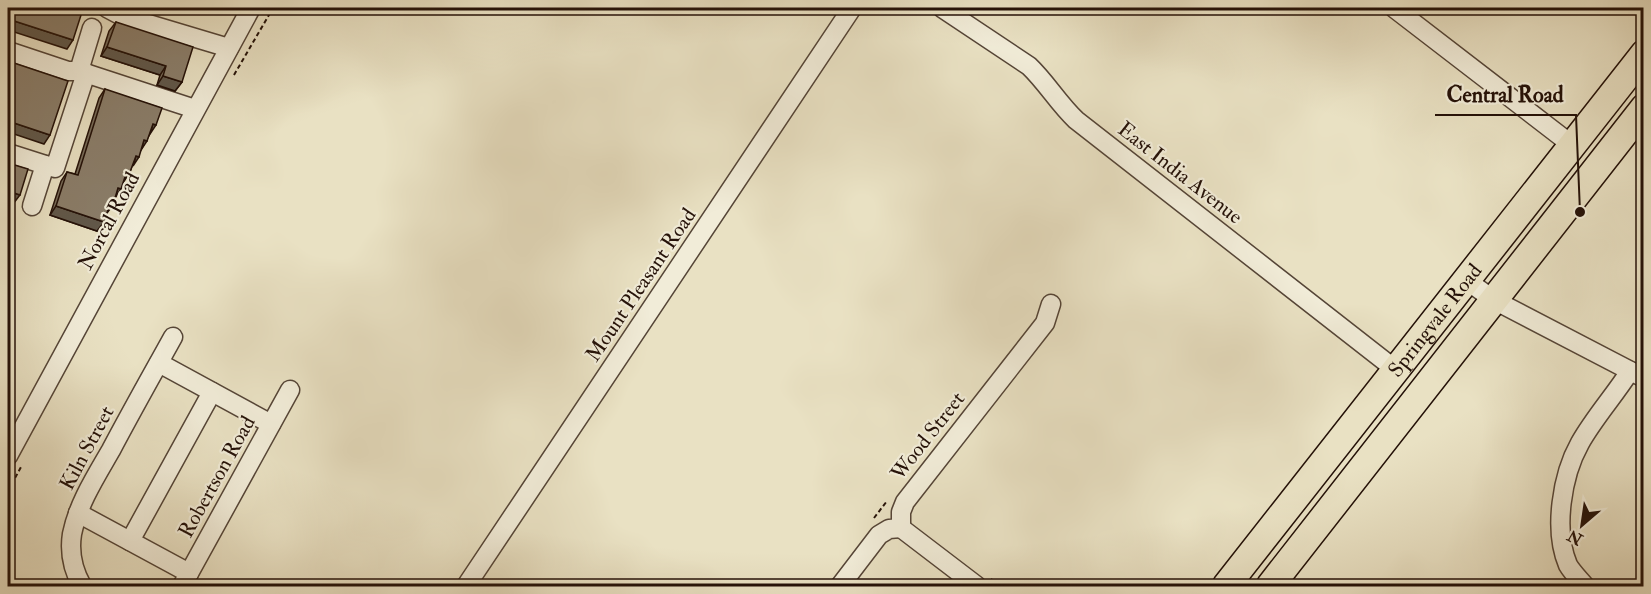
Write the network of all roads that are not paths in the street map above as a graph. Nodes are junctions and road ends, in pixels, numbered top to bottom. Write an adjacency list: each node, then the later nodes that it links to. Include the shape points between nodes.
1 (107, 8): 7 (street)
2 (251, 8): 7 (street, Norcal Road)
3 (852, 8): 33 (street, Mount Pleasant Road)
4 (942, 8): 22 (street, East India Avenue, via 1029,66 1076,120)
5 (1394, 8): 13 (street)
6 (92, 28): 10 (street)
7 (229, 48): 12 (street, Norcal Road)
8 (8, 51): 10 (street)
9 (1644, 54): 13 (highway, Springvale Road)
10 (82, 72): 12 (street); 15 (street, via 55,168)
11 (1644, 108): 18 (highway, Springvale Road)
12 (195, 109): 27 (street, Norcal Road)
13 (1572, 146): 17 (highway, Springvale Road)
14 (8, 153): 15 (street)
15 (45, 165): 16 (street)
16 (32, 206)
17 (1466, 280): 18 (street); 22 (highway, Springvale Road)
18 (1494, 300): 23 (street); 37 (highway, Springvale Road)
19 (1051, 304): 29 (street, Wood Street, via 1045,323 905,502)
20 (173, 337): 21 (street, Kiln Street)
21 (159, 363): 25 (street); 28 (street, Kiln Street)
22 (1396, 370): 36 (highway, Springvale Road)
23 (1637, 374): 38 (street, via 1580,442 1568,470 1562,500 1562,542 1569,566)
24 (290, 390): 26 (street, Robertson Road)
25 (212, 392): 26 (street); 30 (street)
26 (271, 424): 31 (street, Robertson Road)
27 (8, 456)
28 (78, 513): 30 (street); 32 (street, Kiln Street, via 71,558)
29 (901, 528): 34 (street, via 879,535); 35 (street)
30 (130, 541): 31 (street)
31 (186, 580)
32 (82, 586)
33 (466, 586)
34 (840, 586)
35 (977, 586)
36 (1226, 586)
37 (1270, 586)
38 (1585, 586)

